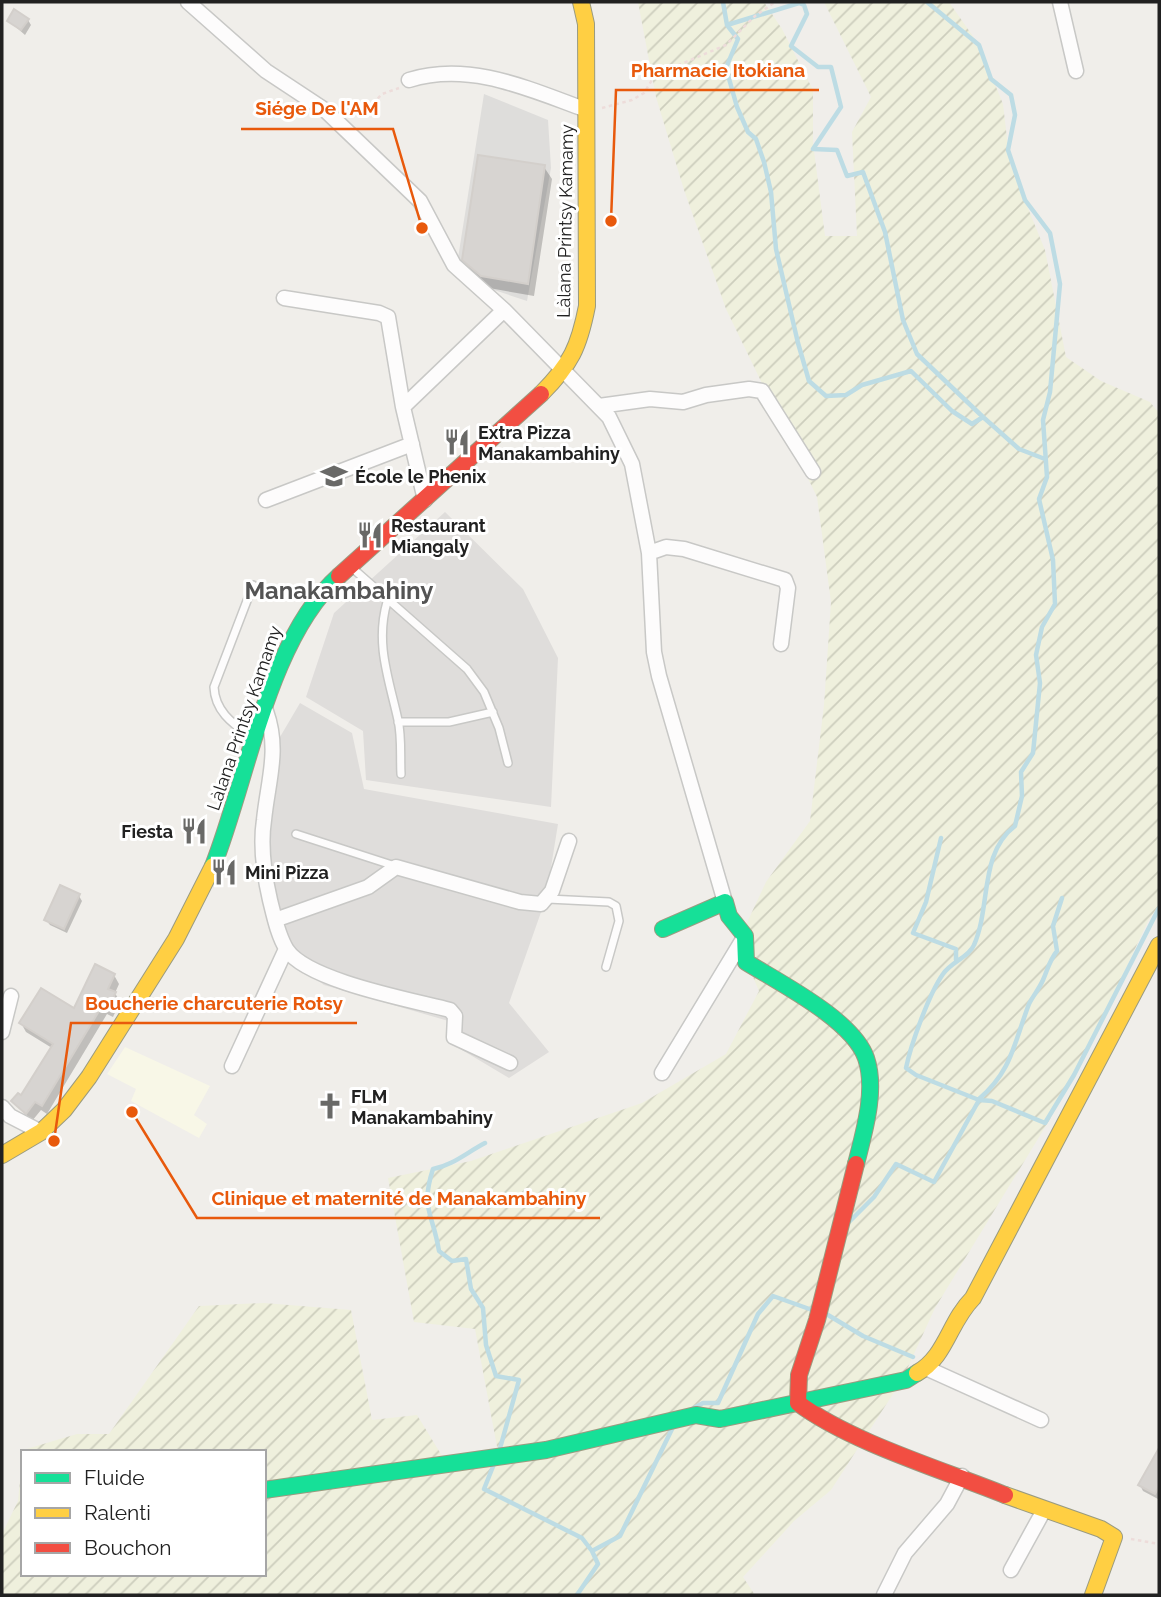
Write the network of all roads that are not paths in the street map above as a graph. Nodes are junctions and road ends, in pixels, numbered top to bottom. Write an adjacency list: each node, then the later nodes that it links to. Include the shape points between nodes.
1 (188, 2): 8 (street, via 266,71 325,110 420,201 454,265)
2 (581, 2): 6 (street, Làlana Printsy Kamamy, via 586,24)
3 (1060, 2): 4 (street)
4 (1076, 71)
5 (409, 80): 6 (street, via 425,75 485,75)
6 (585, 111): 9 (street, Làlana Printsy Kamamy, via 587,306 580,343)
7 (284, 298): 11 (street, via 388,317)
8 (504, 310): 9 (street); 11 (street)
9 (564, 371): 10 (street); 15 (street, Làlana Printsy Kamamy)
10 (599, 406): 13 (street, via 650,399 683,402 759,390); 16 (street, via 632,464)
11 (403, 407): 12 (street)
12 (412, 444): 14 (street); 15 (street)
13 (813, 472)
14 (266, 500)
15 (425, 500): 17 (street, Làlana Printsy Kamamy)
16 (649, 553): 20 (street, via 666,547 684,549 785,580); 31 (street, via 659,676)
17 (350, 566): 19 (lane); 21 (street, Làlana Printsy Kamamy, via 316,598 295,629)
18 (253, 585): 24 (lane, via 214,687 215,701 225,716)
19 (387, 602): 22 (lane, via 467,669); 23 (lane, via 383,662)
20 (781, 644)
21 (266, 710): 24 (street, Làlana Printsy Kamamy); 32 (street, via 275,740 262,846)
22 (493, 712): 23 (lane, via 449,722); 25 (lane)
23 (398, 722): 26 (lane)
24 (255, 741): 44 (street, Làlana Printsy Kamamy, via 197,901 89,1077)
25 (508, 763)
26 (401, 774)
27 (296, 834): 29 (lane)
28 (569, 841): 30 (street)
29 (396, 867): 30 (street, via 534,905); 32 (street, via 368,887)
30 (548, 899): 37 (lane, via 616,906 619,921)
31 (725, 902): 33 (street); 34 (street)
32 (275, 920): 36 (street)
33 (663, 929)
34 (744, 936): 42 (street); 47 (street, via 746,962 827,1013 860,1048 869,1071 860,1149 799,1375)
35 (1159, 945): 46 (street, via 973,1298 958,1313 933,1363)
36 (286, 949): 40 (street, via 307,967 349,984 450,1010 456,1016 454,1037); 41 (street)
37 (606, 967)
38 (11, 996): 39 (street)
39 (2, 1031)
40 (510, 1063)
41 (232, 1066)
42 (662, 1073)
43 (2, 1107): 44 (street)
44 (41, 1132): 45 (street, Làlana Printsy Kamamy)
45 (2, 1155)
46 (926, 1368): 47 (street, via 906,1381); 48 (street)
47 (798, 1402): 49 (street, via 879,1445); 50 (street, via 720,1419 696,1415 546,1450)
48 (1041, 1420)
49 (962, 1476): 51 (street); 53 (street, via 947,1504 905,1553)
50 (266, 1490)
51 (1044, 1510): 52 (street); 54 (street, via 1114,1537)
52 (1011, 1570)
53 (884, 1595)
54 (1093, 1595)

